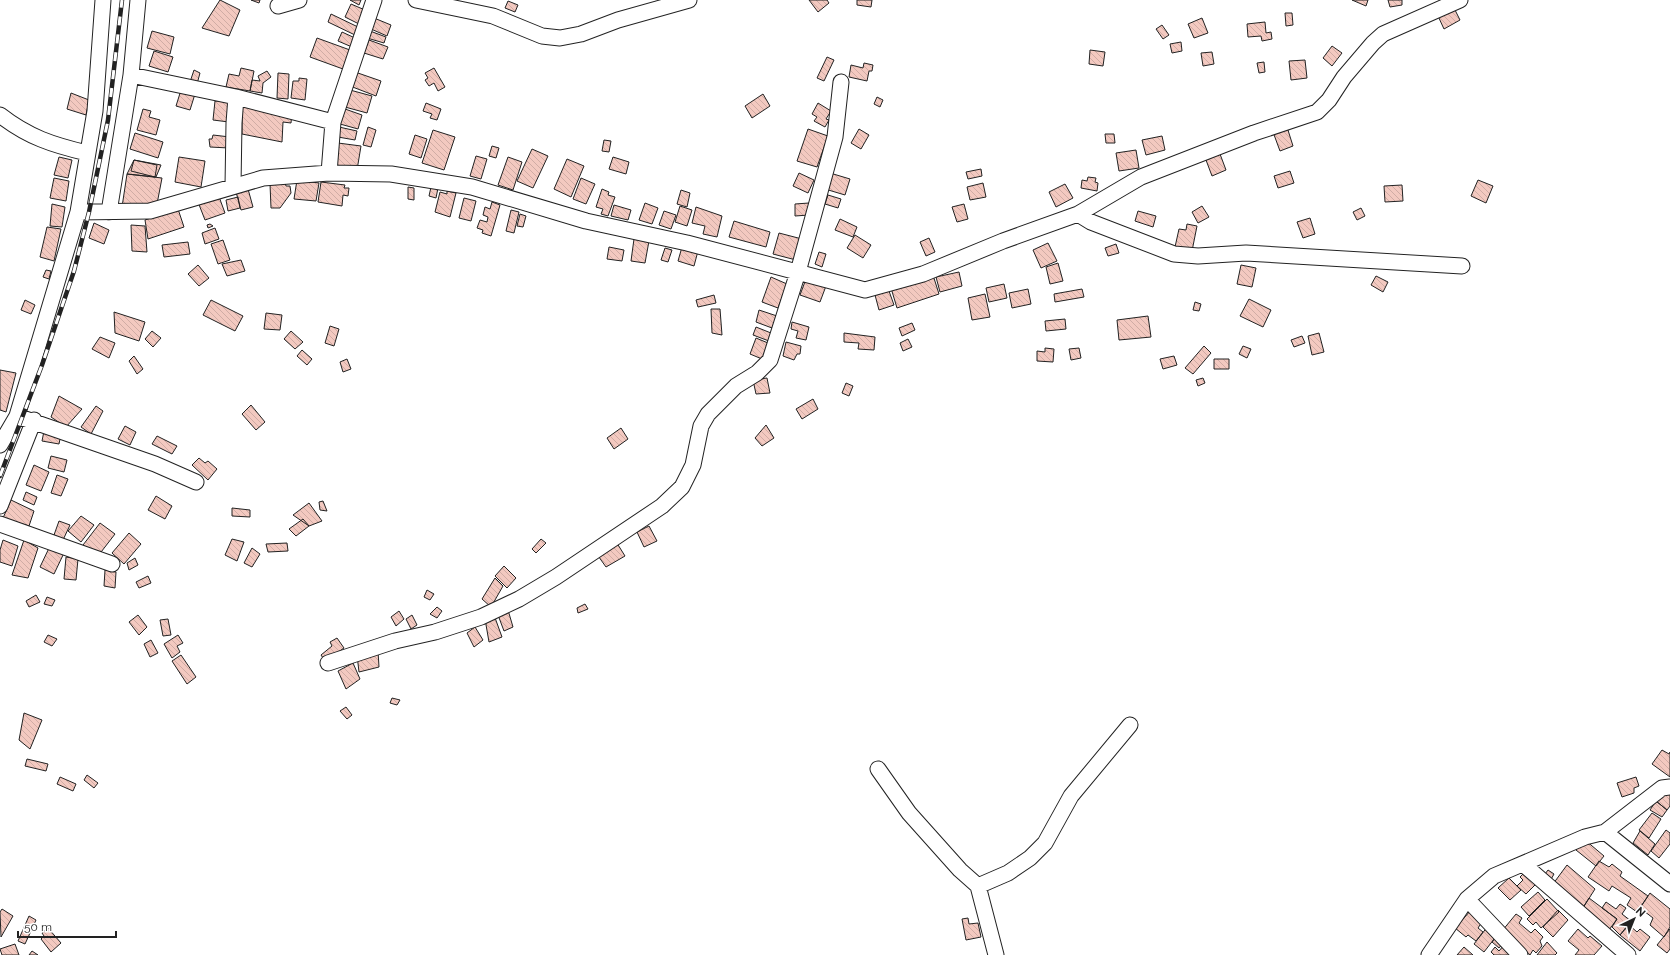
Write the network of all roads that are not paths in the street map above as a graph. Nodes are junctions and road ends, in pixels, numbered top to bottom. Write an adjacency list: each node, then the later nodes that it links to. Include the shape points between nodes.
1 (103, 0): 14 (street, via 95,111)
2 (138, 0): 9 (street)
3 (299, 0): 8 (street)
4 (374, 0): 13 (street)
5 (416, 0): 6 (street, via 493,16 542,36 560,38 581,34 618,20)
6 (689, 0)
7 (1460, 0): 19 (street, via 1383,34 1363,54 1329,100 1316,112 1141,177)
8 (278, 6)
9 (130, 74): 11 (street); 18 (street)
10 (841, 82): 21 (street, via 835,137)
11 (236, 97): 13 (street); 16 (street)
12 (0, 115): 14 (street, via 33,137)
13 (333, 122): 15 (street)
14 (87, 153): 17 (street)
15 (328, 173): 16 (street, via 263,178); 21 (street, via 391,174 472,187 586,221 687,243)
16 (233, 186): 18 (street, via 150,211)
17 (78, 212): 18 (street); 22 (street)
18 (109, 212)
19 (1078, 214): 20 (street, via 1091,222 1174,254 1198,256 1246,253); 21 (street, via 923,274 865,290)
20 (1462, 266)
21 (798, 272): 29 (street, via 770,360 757,373 736,386 708,414 701,426 693,464 682,487 662,506 519,599 487,614 435,632)
22 (17, 416): 23 (street); 24 (street)
23 (34, 420): 25 (street, via 155,464); 26 (street)
24 (0, 445)
25 (196, 482)
26 (0, 506)
27 (0, 524): 28 (street)
28 (112, 564)
29 (328, 663)
30 (1130, 725): 36 (street, via 1072,796 1045,843 1030,858 1008,873)
31 (878, 769): 36 (street, via 909,813 960,870)
32 (1670, 787): 33 (street, via 1662,788)
33 (1605, 832): 34 (street, via 1584,837); 35 (street)
34 (1523, 864): 37 (street, via 1494,876); 41 (street)
35 (1670, 884)
36 (978, 886): 39 (street)
37 (1467, 899): 38 (street); 40 (street)
38 (1432, 953)
39 (996, 955)
40 (1520, 955)
41 (1628, 955)

